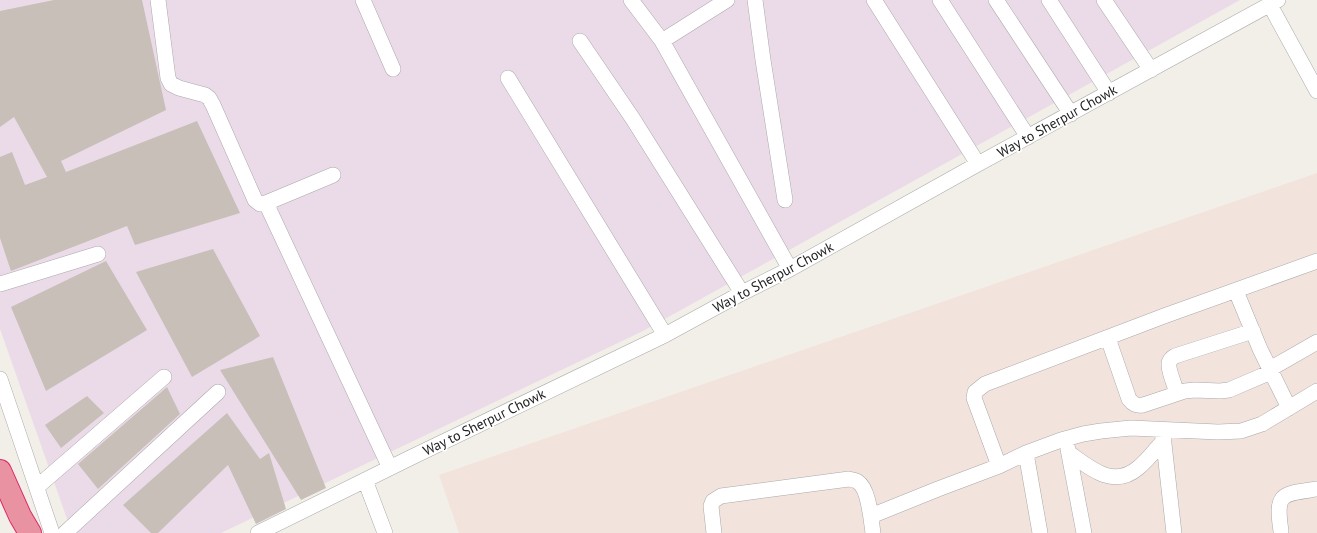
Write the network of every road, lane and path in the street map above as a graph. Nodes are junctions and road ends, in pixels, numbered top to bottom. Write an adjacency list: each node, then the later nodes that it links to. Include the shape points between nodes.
1 (158, 0): 24 (street, via 168,78 171,84 210,98 255,200 260,204)
2 (363, 0): 14 (street)
3 (632, 0): 13 (street)
4 (727, 0): 13 (street)
5 (756, 0): 23 (street)
6 (874, 0): 21 (street)
7 (940, 0): 20 (street)
8 (996, 0): 19 (street)
9 (1049, 0): 18 (street)
10 (1104, 0): 15 (street)
11 (1274, 2): 15 (street, Way to Sherpur Chowk); 17 (street)
12 (580, 41): 30 (street, via 633,119)
13 (662, 41): 27 (street)
14 (393, 69)
15 (1151, 70): 18 (street, Way to Sherpur Chowk)
16 (508, 78): 32 (street)
17 (1317, 91)
18 (1109, 93): 19 (street, Way to Sherpur Chowk)
19 (1071, 114): 20 (street, Way to Sherpur Chowk)
20 (1028, 137): 21 (street, Way to Sherpur Chowk)
21 (978, 164): 27 (street, Way to Sherpur Chowk)
22 (333, 176): 24 (street)
23 (784, 200)
24 (266, 203): 46 (street)
25 (98, 254): 28 (street)
26 (1317, 261): 29 (street)
27 (790, 269): 30 (street, Way to Sherpur Chowk)
28 (0, 284)
29 (1236, 291): 31 (street); 33 (street)
30 (742, 293): 32 (street, Way to Sherpur Chowk)
31 (1253, 331): 35 (street); 40 (street, via 1171,359 1169,368)
32 (665, 335): 46 (street, Way to Sherpur Chowk)
33 (1108, 338): 40 (street, via 1132,403 1137,406 1143,405); 45 (street, via 997,379 975,392 974,398)
34 (1317, 342): 35 (street)
35 (1271, 370): 40 (street, via 1229,390); 41 (street)
36 (164, 377): 49 (street)
37 (0, 379): 49 (street)
38 (1317, 391): 41 (street)
39 (218, 392): 56 (street)
40 (1177, 393)
41 (1289, 408): 42 (street, via 1262,424 1241,431)
42 (1163, 435): 43 (street, via 1131,428 1101,430 1083,434); 43 (street, via 1138,468 1117,477 1096,471); 63 (street)
43 (1068, 445): 44 (street); 62 (street)
44 (1026, 453): 45 (street); 61 (street)
45 (999, 466): 51 (street)
46 (390, 468): 48 (street, Way to Sherpur Chowk)
47 (0, 471): 54 (highway)
48 (365, 480): 52 (street, Way to Sherpur Chowk); 58 (street)
49 (37, 487): 55 (street)
50 (1317, 489): 53 (street, via 1286,495 1282,499 1278,514)
51 (871, 516): 59 (street, via 862,486 858,481 849,479 721,496 713,501 711,506); 60 (street)
52 (288, 526): 57 (street, Way to Sherpur Chowk)
53 (1280, 531)
54 (30, 533)
55 (52, 533)
56 (65, 533)
57 (258, 533)
58 (385, 533)
59 (714, 533)
60 (873, 533)
61 (1040, 533)
62 (1084, 533)
63 (1174, 533)

